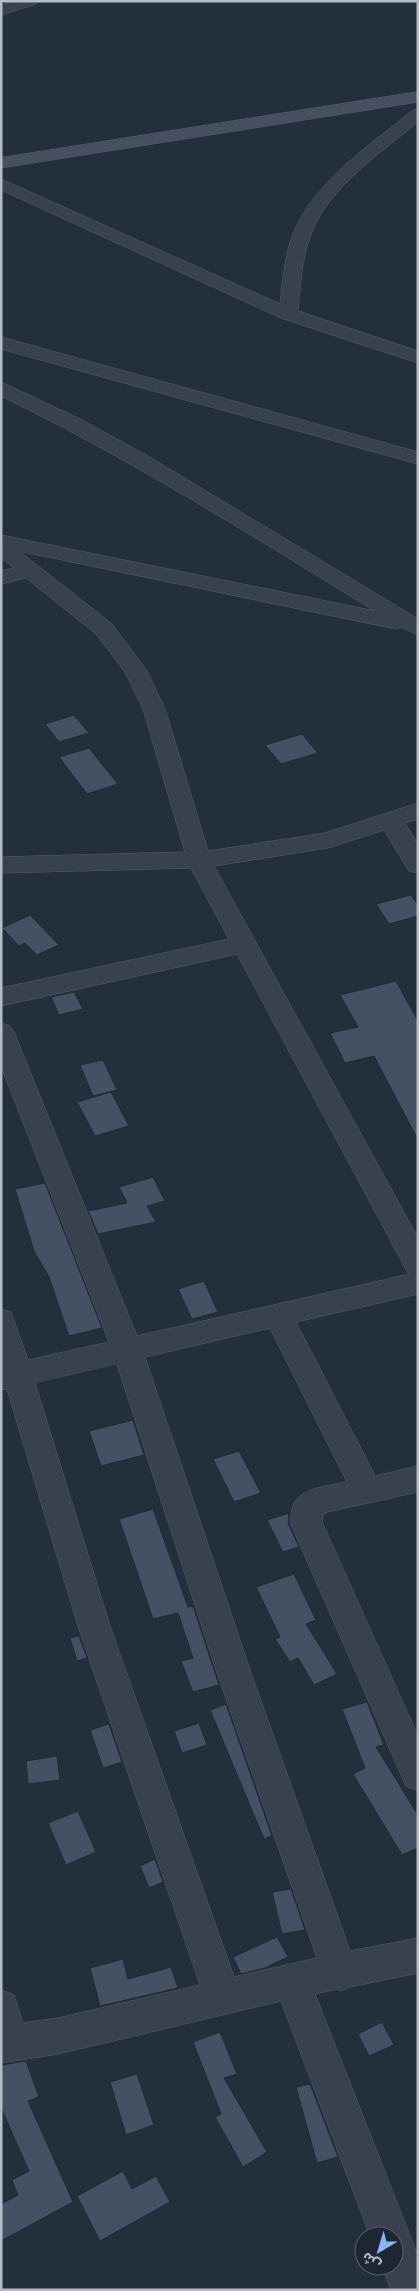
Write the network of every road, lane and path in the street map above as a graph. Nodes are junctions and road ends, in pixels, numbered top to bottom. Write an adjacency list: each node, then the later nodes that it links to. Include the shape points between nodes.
1 (31, 1): 2 (street)
2 (1, 11)
3 (418, 97): 5 (main road)
4 (418, 114): 7 (street, via 338,181 312,215 298,244)
5 (1, 163)
6 (1, 184): 7 (street)
7 (288, 314): 9 (street)
8 (1, 343): 11 (street)
9 (418, 357)
10 (1, 388): 16 (street, via 140,460)
11 (418, 458)
12 (1, 541): 16 (street)
13 (1, 547): 14 (street)
14 (31, 570): 15 (street); 19 (street, via 104,629 136,671 154,709)
15 (1, 578)
16 (416, 627)
17 (418, 811): 18 (street)
18 (391, 821): 19 (street, via 328,840); 21 (street)
19 (199, 860): 20 (street); 22 (street)
20 (1, 865)
21 (418, 865)
22 (244, 944): 23 (street); 25 (street)
23 (1, 997)
24 (1, 1032): 29 (street)
25 (418, 1265)
26 (418, 1283): 27 (street)
27 (278, 1315): 29 (street); 32 (street)
28 (1, 1320): 30 (street)
29 (127, 1349): 30 (street); 35 (street, via 232,1670)
30 (10, 1377): 37 (street)
31 (418, 1479): 32 (street)
32 (367, 1490): 33 (street, via 320,1501 308,1508 306,1522)
33 (418, 1775)
34 (418, 1955): 35 (street)
35 (340, 1973): 36 (street)
36 (292, 1982): 37 (street); 40 (street)
37 (223, 1998): 39 (street)
38 (1, 2008): 39 (street)
39 (6, 2045)
40 (386, 2226)
41 (404, 2272): 42 (street)
42 (411, 2290)

